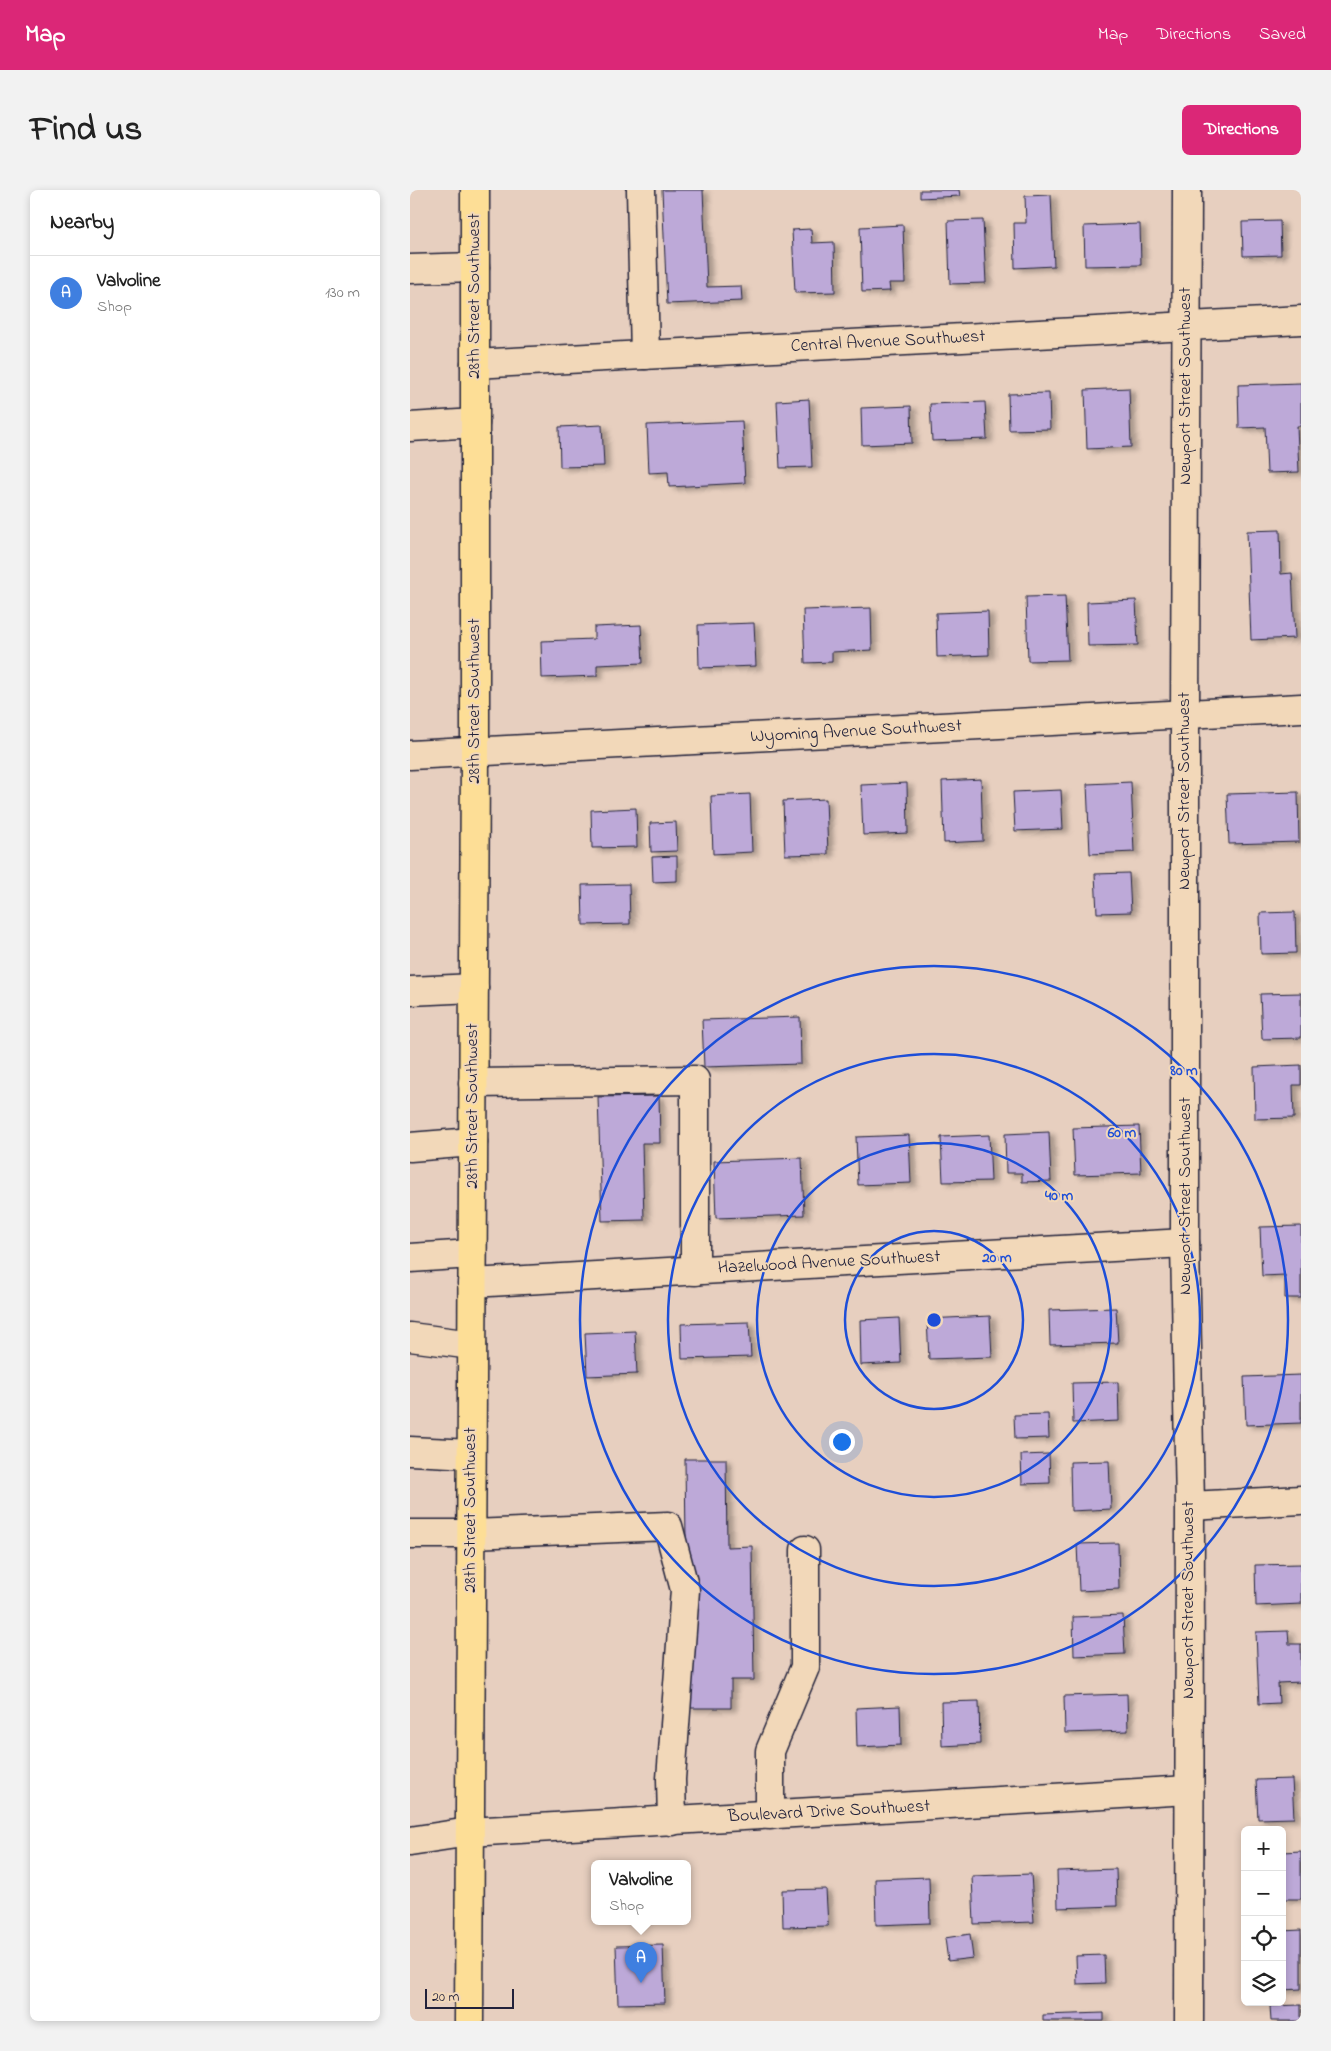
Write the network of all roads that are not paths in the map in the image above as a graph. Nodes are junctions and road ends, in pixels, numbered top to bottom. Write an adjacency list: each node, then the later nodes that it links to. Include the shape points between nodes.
1 (475, 190): 4 (main road, 28th Street Southwest)
2 (641, 190): 8 (street)
3 (1187, 190): 7 (street, Newport Street Southwest)
4 (475, 267): 5 (street); 9 (main road, 28th Street Southwest)
5 (410, 269)
6 (1301, 320): 7 (street, Central Avenue Southwest)
7 (1186, 326): 8 (street, Central Avenue Southwest); 13 (street, Newport Street Southwest)
8 (645, 355): 9 (street, Central Avenue Southwest)
9 (475, 364): 10 (main road, 28th Street Southwest)
10 (475, 423): 11 (street); 14 (main road, 28th Street Southwest)
11 (410, 427)
12 (1301, 708): 13 (street, Wyoming Avenue Southwest)
13 (1185, 715): 14 (street, Wyoming Avenue Southwest); 21 (street, Newport Street Southwest)
14 (475, 752): 15 (street, Wyoming Avenue Southwest); 16 (main road, 28th Street Southwest)
15 (410, 755)
16 (474, 988): 17 (street); 18 (main road, 28th Street Southwest)
17 (410, 991)
18 (473, 1083): 19 (main road, 28th Street Southwest); 24 (street, via 695,1080)
19 (472, 1142): 20 (street); 22 (main road, 28th Street Southwest)
20 (410, 1147)
21 (1186, 1243): 24 (street, Hazelwood Avenue Southwest); 31 (street, Newport Street Southwest)
22 (472, 1254): 23 (street); 25 (main road, 28th Street Southwest)
23 (410, 1258)
24 (695, 1270): 25 (street, Hazelwood Avenue Southwest)
25 (472, 1283): 27 (main road, 28th Street Southwest)
26 (410, 1337): 27 (street)
27 (472, 1345): 29 (main road, 28th Street Southwest)
28 (410, 1451): 29 (street)
29 (471, 1454): 33 (main road, 28th Street Southwest)
30 (1301, 1500): 31 (street)
31 (1190, 1506): 35 (street, Newport Street Southwest)
32 (410, 1534): 33 (street)
33 (471, 1534): 37 (street, via 668,1526 685,1590 671,1779); 38 (main road, 28th Street Southwest)
34 (805, 1550): 36 (street, via 805,1667 770,1752)
35 (1189, 1790): 36 (street, Boulevard Drive Southwest); 41 (street, Newport Street Southwest)
36 (770, 1815): 37 (street, Boulevard Drive Southwest)
37 (672, 1821): 38 (street, Boulevard Drive Southwest)
38 (469, 1832): 39 (street, Boulevard Drive Southwest); 40 (main road, 28th Street Southwest)
39 (410, 1841)
40 (469, 2021)
41 (1189, 2021)

